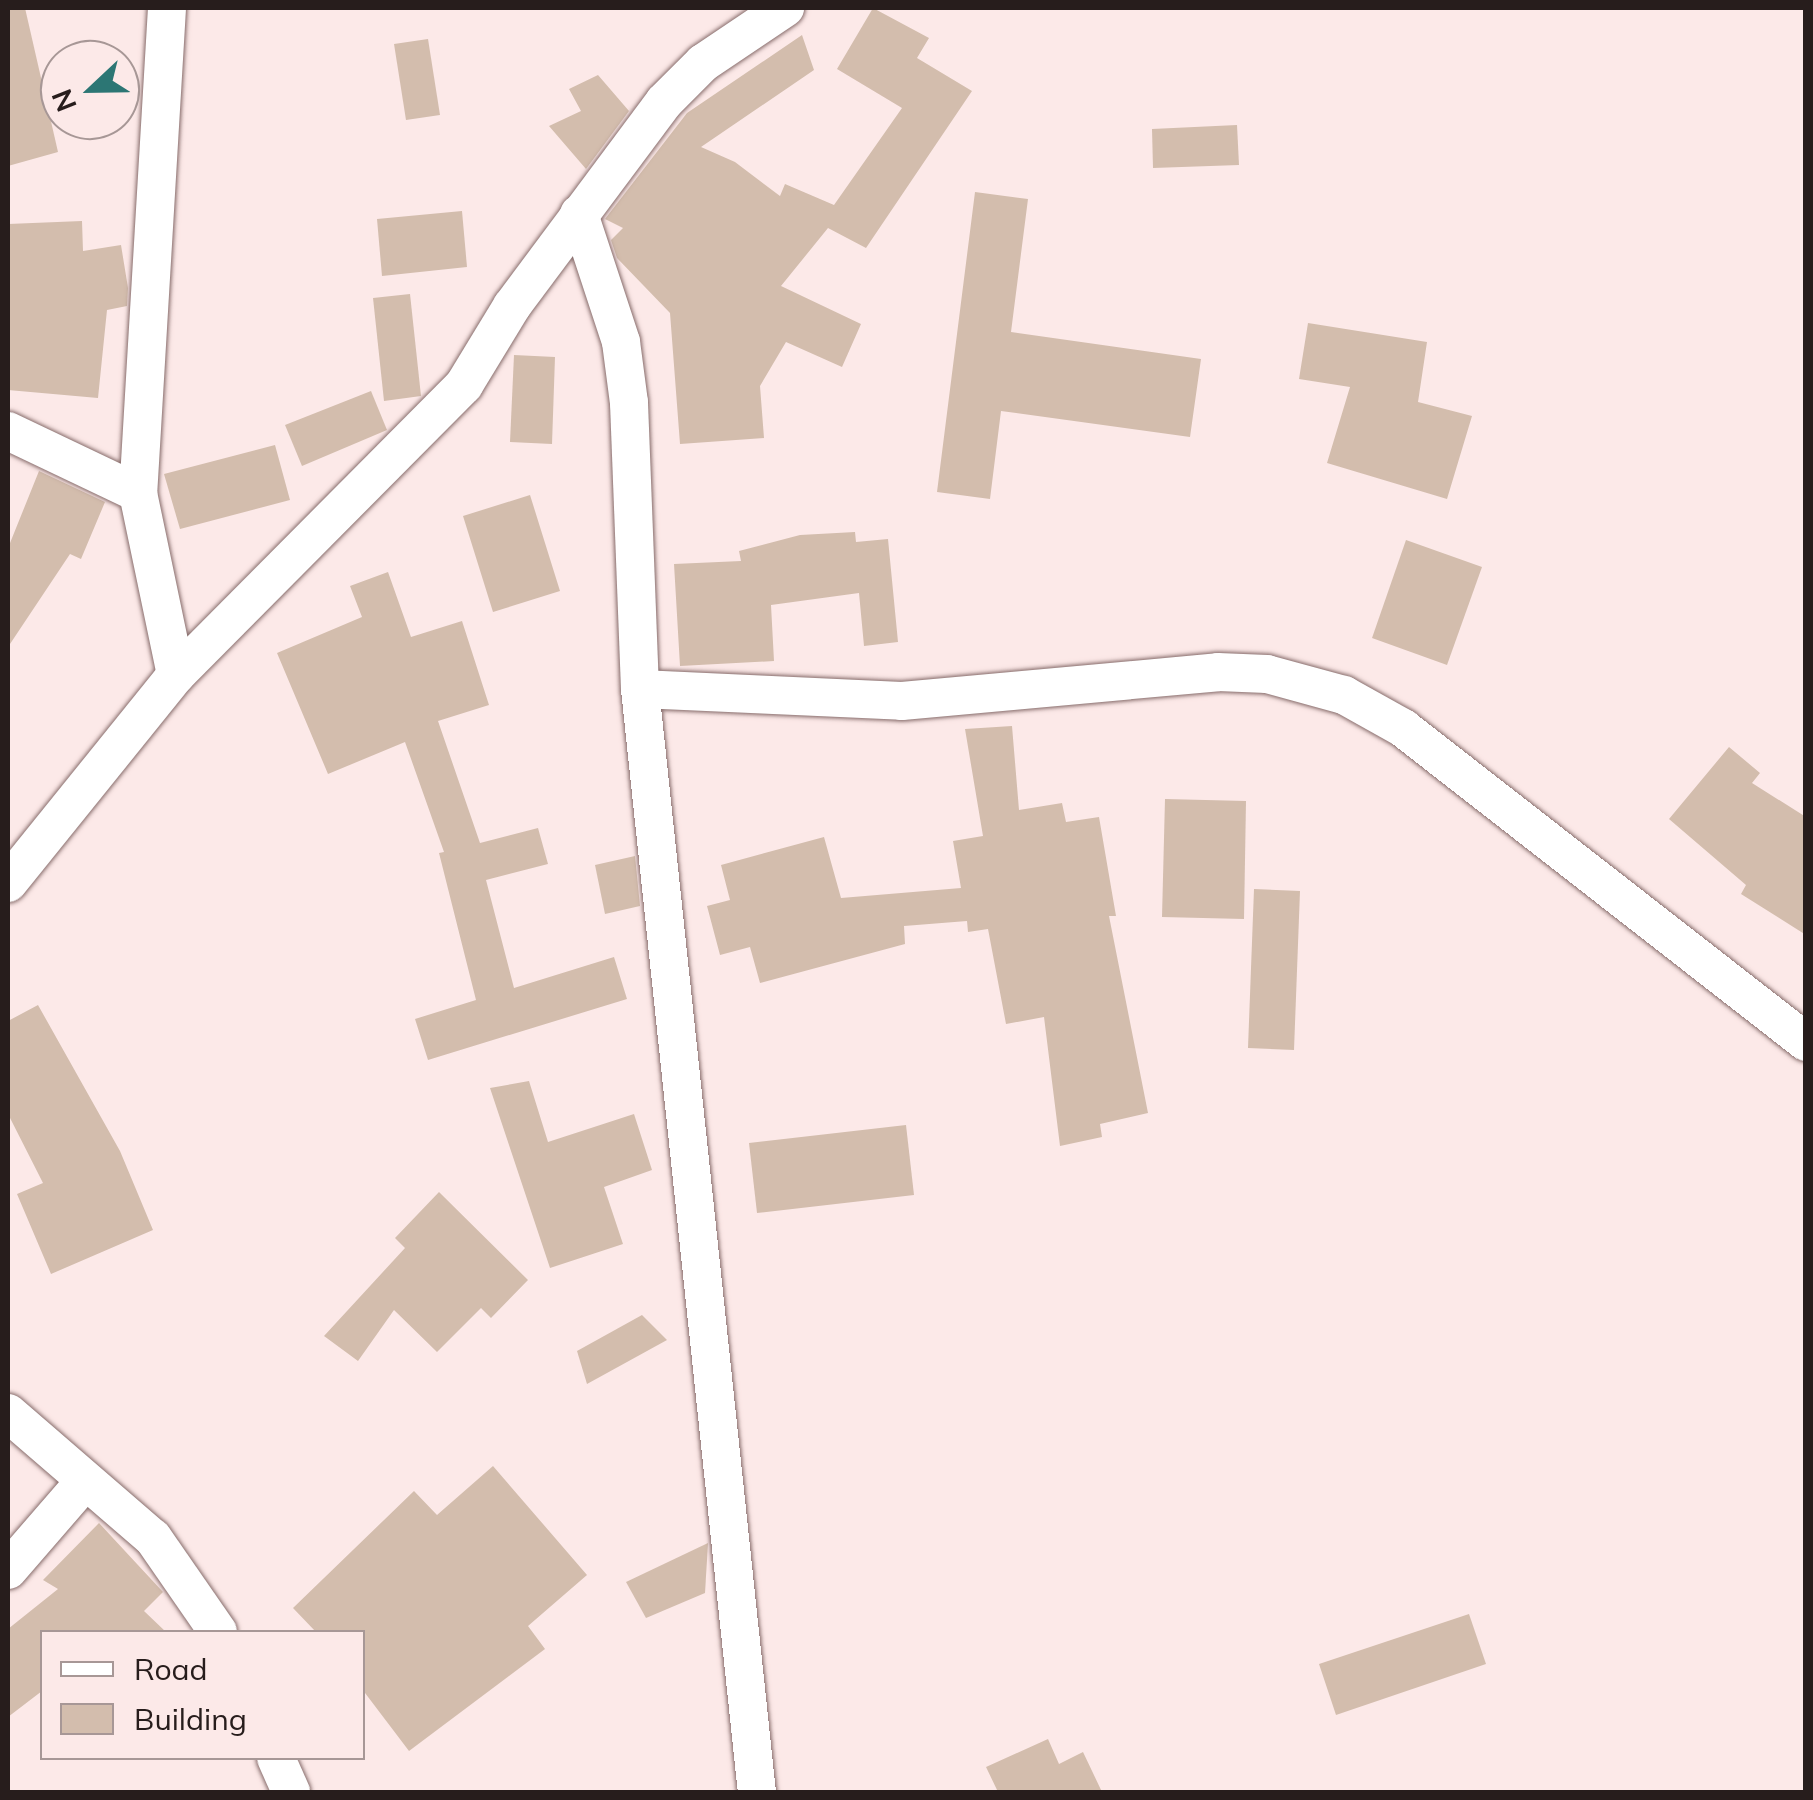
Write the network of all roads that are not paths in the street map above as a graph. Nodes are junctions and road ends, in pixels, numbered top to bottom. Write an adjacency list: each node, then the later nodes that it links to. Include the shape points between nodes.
1 (166, 8): 5 (street)
2 (784, 8): 3 (street, via 703,64 664,102)
3 (579, 214): 6 (street, via 464,385); 7 (street, via 621,342 629,404)
4 (8, 430): 5 (street)
5 (138, 493): 6 (street)
6 (176, 675): 8 (street)
7 (640, 690): 9 (street, via 902,701 1218,672 1267,674 1344,695 1403,728); 16 (street)
8 (8, 883)
9 (1806, 1042)
10 (8, 1413): 11 (street)
11 (86, 1481): 12 (street); 13 (street, via 152,1538)
12 (8, 1570)
13 (217, 1630)
14 (277, 1760): 15 (street)
15 (291, 1792)
16 (756, 1792)

